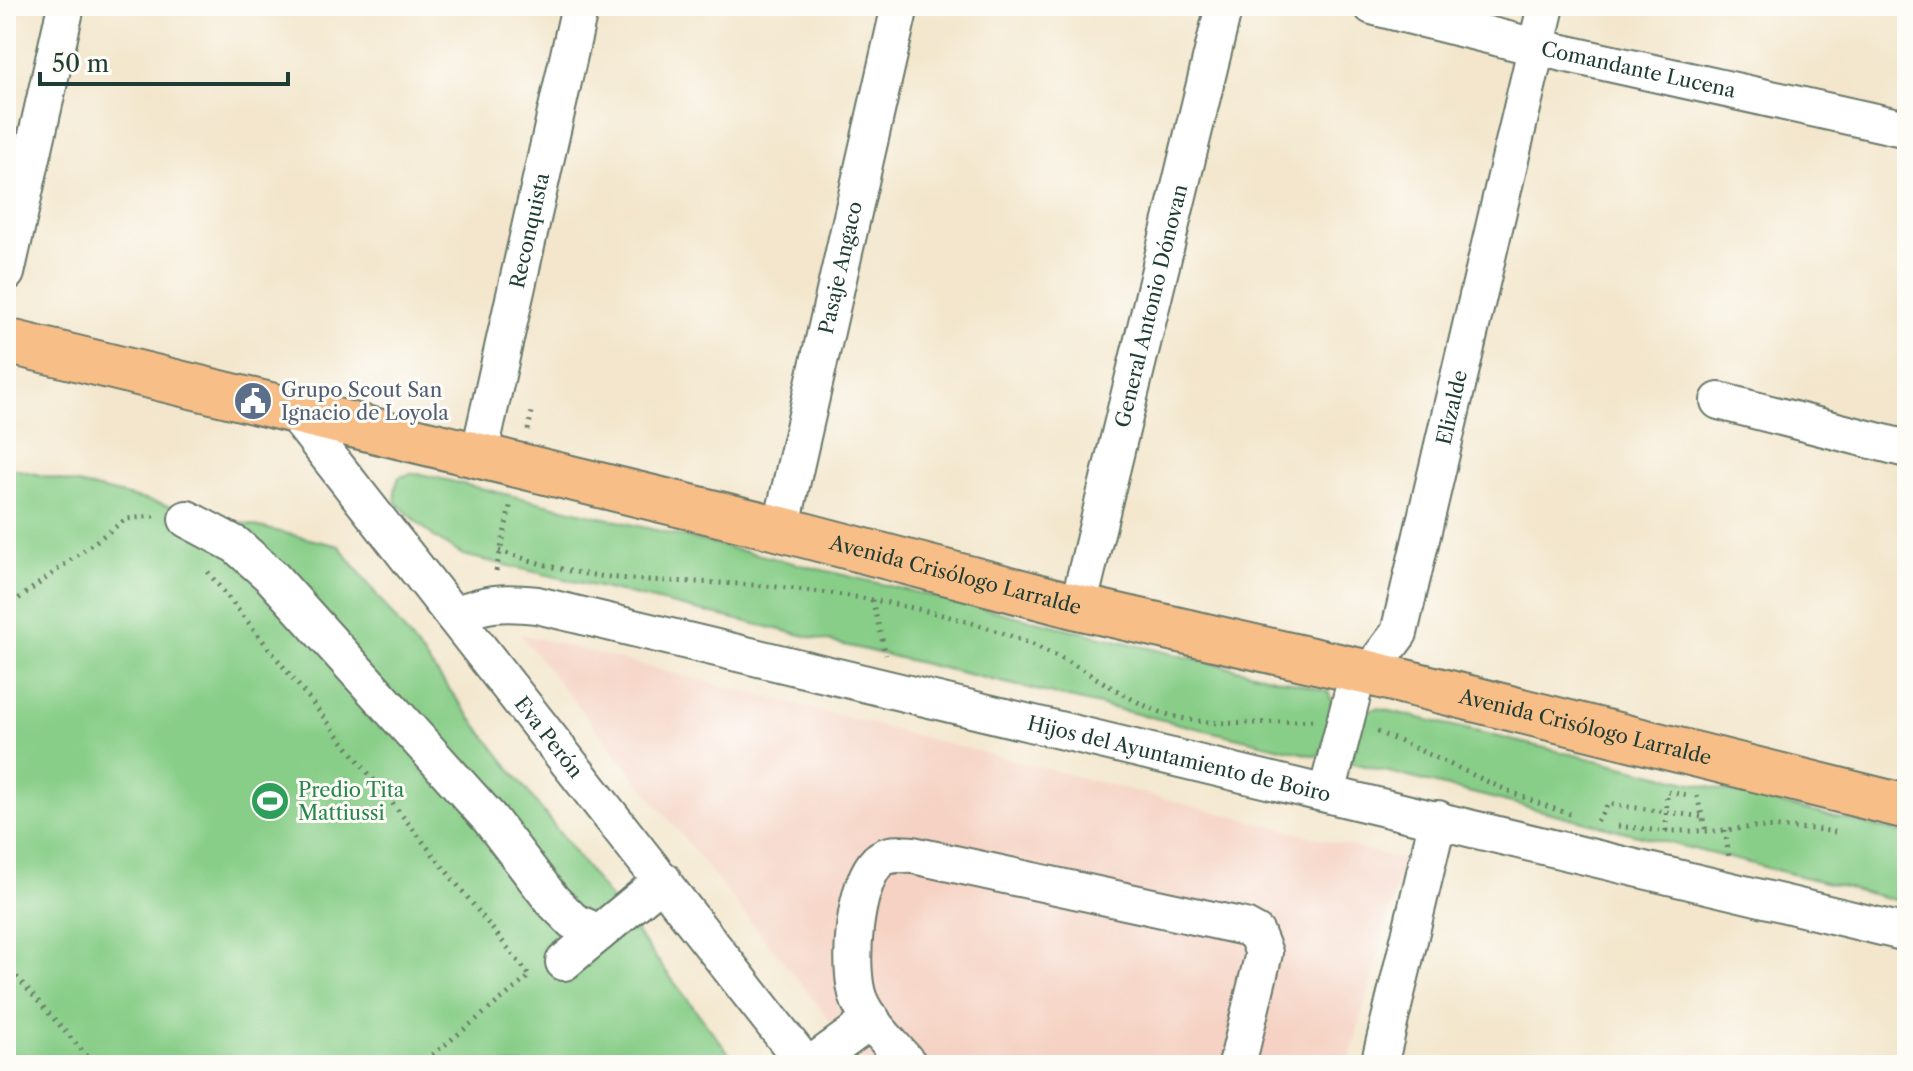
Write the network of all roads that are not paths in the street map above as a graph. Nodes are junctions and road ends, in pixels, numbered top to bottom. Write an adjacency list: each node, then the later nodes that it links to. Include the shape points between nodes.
1 (66, 6): 9 (street)
2 (580, 6): 14 (street, Reconquista)
3 (900, 6): 16 (street, Pasaje Angaco)
4 (1224, 6): 17 (street, General Antonio Dónovan)
5 (1372, 6): 7 (street, Comandante Lucena)
6 (1546, 6): 7 (street, Elizalde)
7 (1536, 47): 8 (street, Comandante Lucena); 19 (street, Elizalde, via 1399,633)
8 (1907, 129)
9 (6, 273)
10 (6, 341): 12 (main road, Avenida Crisólogo Larralde)
11 (1719, 401): 13 (street)
12 (292, 410): 14 (main road, Avenida Crisólogo Larralde); 18 (street, Eva Perón)
13 (1907, 449)
14 (500, 460): 16 (main road, Avenida Crisólogo Larralde)
15 (175, 521): 24 (street, via 236,545 272,577 490,819 552,900 573,921)
16 (781, 529): 17 (main road, Avenida Crisólogo Larralde)
17 (1078, 607): 19 (main road, Avenida Crisólogo Larralde)
18 (453, 615): 20 (street, Hijos del Ayuntamiento de Boiro, via 506,601 537,605); 23 (street, Eva Perón)
19 (1369, 673): 20 (street, Elizalde, via 1355,684); 21 (main road, Avenida Crisólogo Larralde)
20 (1327, 793): 22 (street, Hijos del Ayuntamiento de Boiro)
21 (1907, 807)
22 (1438, 819): 25 (street, Hijos del Ayuntamiento de Boiro); 31 (street)
23 (663, 880): 24 (street); 28 (street, Eva Perón)
24 (599, 933): 26 (street)
25 (1907, 933)
26 (564, 962)
27 (872, 1020): 28 (street); 29 (street); 30 (street, via 856,984 855,919 878,861 890,854 913,855 1256,933 1264,953)
28 (808, 1065)
29 (909, 1065)
30 (1237, 1065)
31 (1379, 1065)

